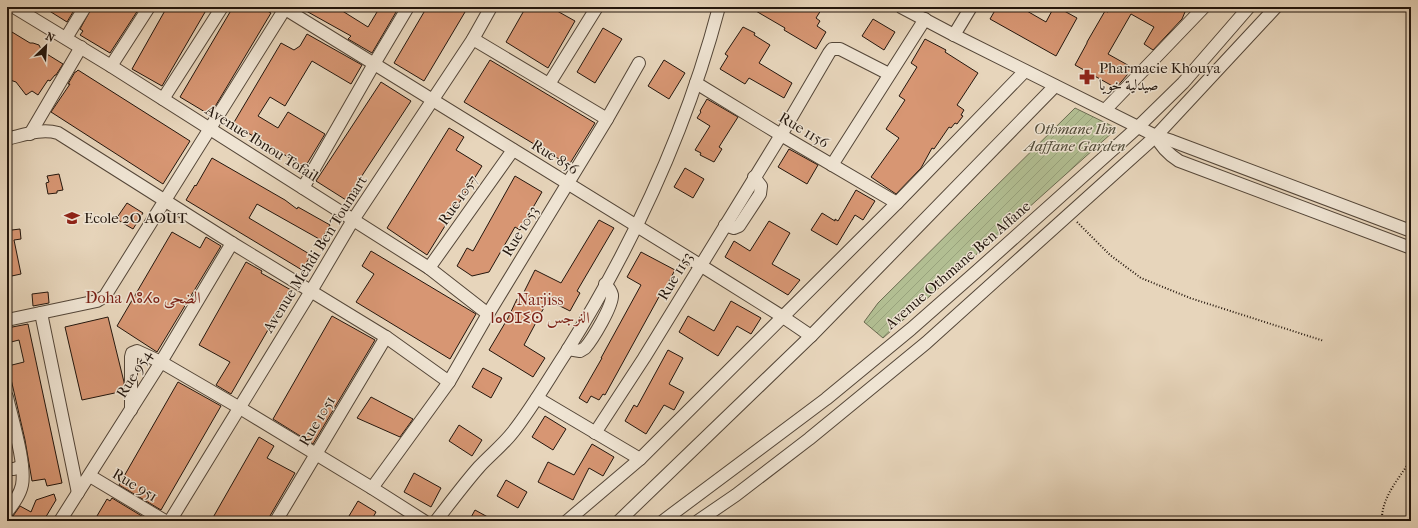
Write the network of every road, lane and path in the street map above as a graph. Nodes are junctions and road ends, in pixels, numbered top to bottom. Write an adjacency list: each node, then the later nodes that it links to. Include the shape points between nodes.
1 (85, 7): 17 (street)
2 (149, 7): 22 (street)
3 (222, 7): 28 (street)
4 (408, 7): 21 (street)
5 (491, 7): 18 (street, Avenue Mehdi Ben Toumart)
6 (597, 7): 26 (street)
7 (719, 7): 25 (street)
8 (902, 7): 15 (street)
9 (971, 7): 16 (street)
10 (1204, 7): 30 (street)
11 (1249, 7): 32 (street, Avenue Othmane Ben Affane, via 1183,84)
12 (1276, 7): 36 (street)
13 (17, 8): 17 (street, Avenue Ibnou Tofail)
14 (284, 8): 21 (street, Rue 856); 33 (street)
15 (925, 19): 16 (street); 24 (street)
16 (954, 36): 23 (street)
17 (66, 38): 19 (street, Avenue Ibnou Tofail)
18 (473, 39): 26 (street); 29 (street, Avenue Mehdi Ben Toumart)
19 (81, 47): 22 (street, Avenue Ibnou Tofail); 34 (street)
20 (639, 63): 31 (street, Rue 1053)
21 (374, 64): 29 (street, Rue 856); 41 (street)
22 (112, 66): 28 (street, Avenue Ibnou Tofail)
23 (1025, 71): 27 (street); 43 (street)
24 (889, 74): 35 (street, Rue 1153, via 840,49 832,49); 39 (street)
25 (696, 83): 35 (street, Rue 1156); 46 (street)
26 (549, 84): 31 (street)
27 (1055, 86): 30 (street); 57 (street)
28 (163, 100): 33 (street, Avenue Ibnou Tofail)
29 (432, 101): 38 (street, Rue 856); 45 (street, Avenue Mehdi Ben Toumart)
30 (1105, 110): 32 (street)
31 (607, 119): 40 (street, Rue 1053)
32 (1138, 126): 36 (street); 84 (street, Avenue Othmane Ben Affane, via 904,334 814,408)
33 (209, 128): 41 (street, Avenue Ibnou Tofail); 42 (street)
34 (30, 134): 37 (street); 42 (street, via 43,130 58,133)
35 (781, 135): 39 (street, Rue 1156); 50 (street, Rue 1153)
36 (1156, 136): 44 (street); 47 (street); 49 (street, via 1163,148 1179,161)
37 (7, 139)
38 (513, 150): 40 (street, Rue 856); 51 (street, Rue 1057)
39 (832, 165): 43 (street, Rue 1156)
40 (568, 184): 46 (street, Rue 856); 54 (street, Rue 1053)
41 (303, 188): 45 (street, Avenue Ibnou Tofail)
42 (166, 200): 48 (street); 53 (street, via 105,296 97,301)
43 (897, 203): 55 (street)
44 (1069, 214): 59 (path, via 1096,243 1141,278 1190,298); 85 (street, via 880,382 736,495)
45 (353, 220): 51 (street, Avenue Ibnou Tofail); 52 (street, Avenue Mehdi Ben Toumart)
46 (636, 226): 50 (street, Rue 856); 63 (street, via 568,349)
47 (1411, 232)
48 (232, 243): 52 (street); 60 (street, Rue 954)
49 (1411, 248)
50 (700, 265): 55 (street, Rue 856); 66 (street, Rue 1153)
51 (429, 268): 54 (street, Avenue Ibnou Tofail)
52 (311, 291): 58 (street); 64 (street, Avenue Mehdi Ben Toumart)
53 (42, 313): 56 (street); 74 (street)
54 (488, 314): 61 (street, Rue 1053)
55 (783, 317): 57 (street, Rue 856); 68 (street)
56 (7, 320)
57 (811, 336): 83 (street)
58 (386, 338): 61 (street); 67 (street, Rue 1051)
59 (1324, 341)
60 (161, 362): 64 (street); 65 (street, Rue 954); 65 (street, via 142,352 132,353)
61 (449, 382): 73 (street, Rue 1053)
62 (7, 397): 70 (street)
63 (537, 398): 66 (street); 81 (street, via 513,433 479,467)
64 (240, 408): 67 (street); 78 (street, Avenue Mehdi Ben Toumart)
65 (131, 410): 72 (street, Rue 954)
66 (595, 433): 68 (street)
67 (315, 454): 73 (street); 79 (street, Rue 1051)
68 (640, 459): 82 (street)
69 (1411, 462): 86 (path, via 1384,502)
70 (22, 466): 71 (street); 75 (street, via 22,486)
71 (7, 469)
72 (90, 476): 74 (street, Rue 954); 77 (street, Rue 951)
73 (372, 488): 80 (street)
74 (78, 493): 76 (street, Rue 954)
75 (7, 512)
76 (60, 521)
77 (165, 521)
78 (170, 521)
79 (276, 521)
80 (424, 521)
81 (436, 521)
82 (567, 521)
83 (619, 521)
84 (663, 521)
85 (698, 521)
86 (1382, 521)

